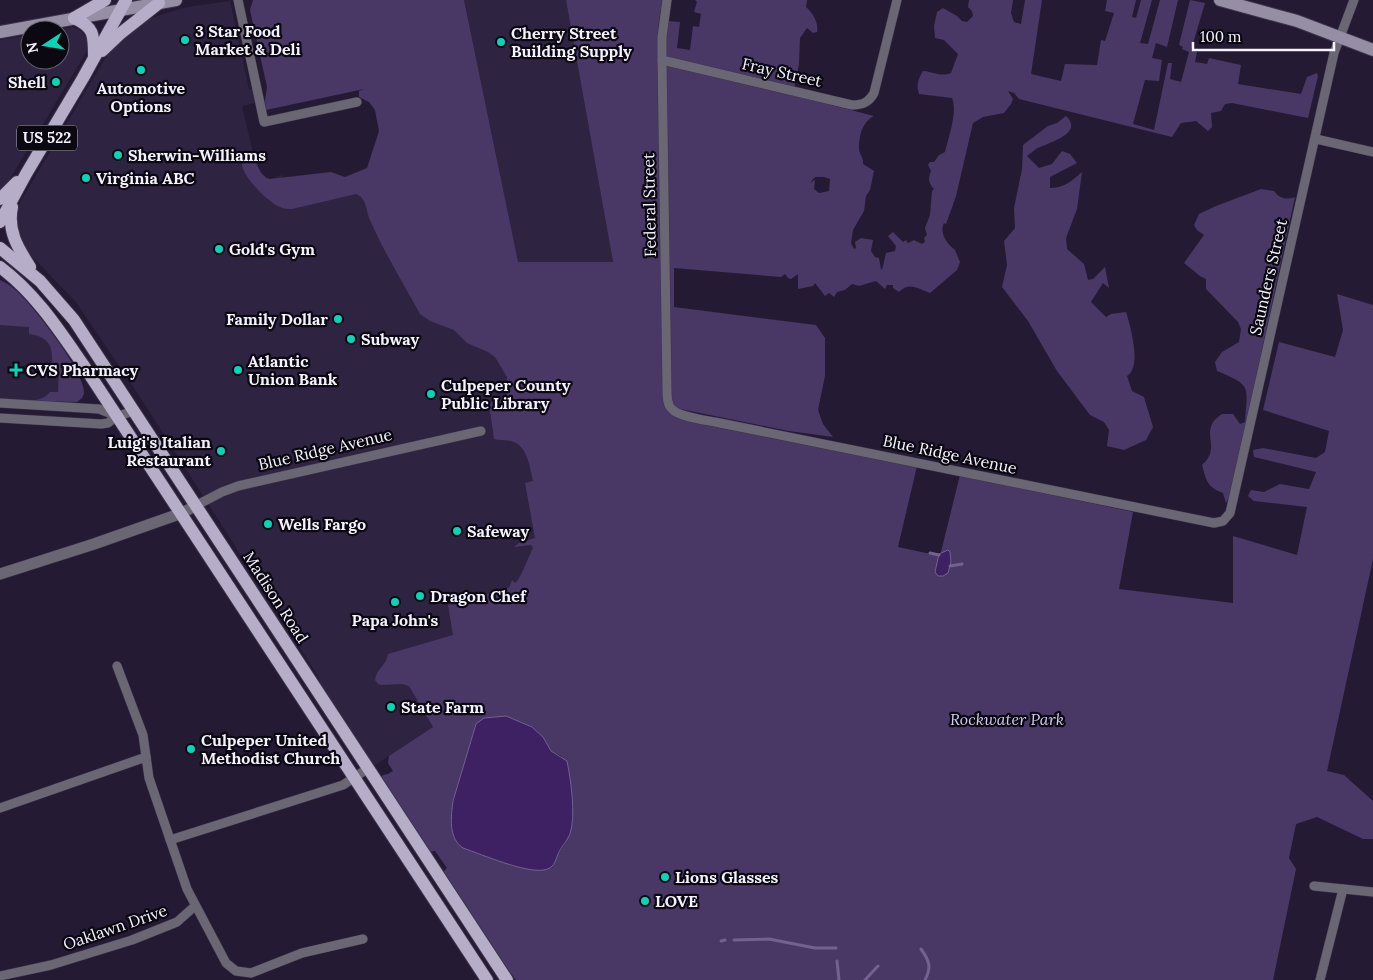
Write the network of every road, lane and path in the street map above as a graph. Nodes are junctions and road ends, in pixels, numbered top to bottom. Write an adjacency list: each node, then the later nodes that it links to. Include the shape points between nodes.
1 (105, 0): 10 (main road)
2 (176, 0): 8 (main road)
3 (238, 0): 16 (street, via 264,122)
4 (667, 0): 15 (street, Federal Street)
5 (897, 0): 15 (street, Fray Street, via 874,93 859,105)
6 (1220, 0): 12 (main road, via 1272,13)
7 (1354, 0): 12 (street, Saunders Street)
8 (159, 3): 9 (main road); 14 (main road)
9 (123, 5): 10 (main road); 14 (main road, US 522)
10 (74, 18): 11 (main road); 14 (main road, via 86,23 91,30)
11 (0, 32)
12 (1340, 37): 13 (main road); 17 (street, Saunders Street)
13 (1373, 50)
14 (94, 58): 19 (main road, US 522)
15 (662, 60): 28 (street, Federal Street, via 667,390)
16 (357, 102)
17 (1316, 139): 18 (street); 35 (street, Saunders Street, via 1230,513)
18 (1373, 152)
19 (26, 174): 20 (main road, US 522); 21 (main road, US 522)
20 (15, 195): 22 (main road); 23 (main road, US 522); 26 (main road, via 10,216 13,234)
21 (0, 199)
22 (0, 210)
23 (0, 222)
24 (0, 248): 26 (main road, Madison Road)
25 (0, 267): 30 (main road, Madison Road, via 43,307)
26 (34, 275): 29 (main road, Madison Road, via 74,320)
27 (0, 403): 30 (street, via 99,409)
28 (671, 409): 35 (street, Blue Ridge Avenue, via 683,415 979,477 1211,523)
29 (135, 412): 30 (street); 33 (main road, Madison Road)
30 (117, 416): 31 (street, via 101,424); 34 (main road, Madison Road)
31 (0, 418)
32 (481, 431): 33 (street, Blue Ridge Avenue, via 238,486)
33 (197, 505): 34 (street, Blue Ridge Avenue); 39 (main road, Madison Road)
34 (182, 513): 36 (street, Blue Ridge Avenue); 40 (main road, Madison Road)
35 (1223, 521)
36 (0, 574)
37 (117, 666): 38 (street, via 143,735)
38 (146, 757): 41 (street); 42 (street, via 149,778)
39 (368, 768): 40 (street); 50 (main road, Madison Road)
40 (354, 778): 42 (street, via 343,785); 49 (main road, Madison Road)
41 (0, 808)
42 (170, 840): 46 (street)
43 (1314, 886): 44 (street)
44 (1343, 889): 45 (street); 51 (street)
45 (1373, 892)
46 (195, 906): 47 (street, via 226,963 244,973 302,953); 48 (street, Oaklawn Drive, via 177,922 132,940 51,965)
47 (363, 939)
48 (0, 976)
49 (487, 980)
50 (507, 980)
51 (1320, 980)

